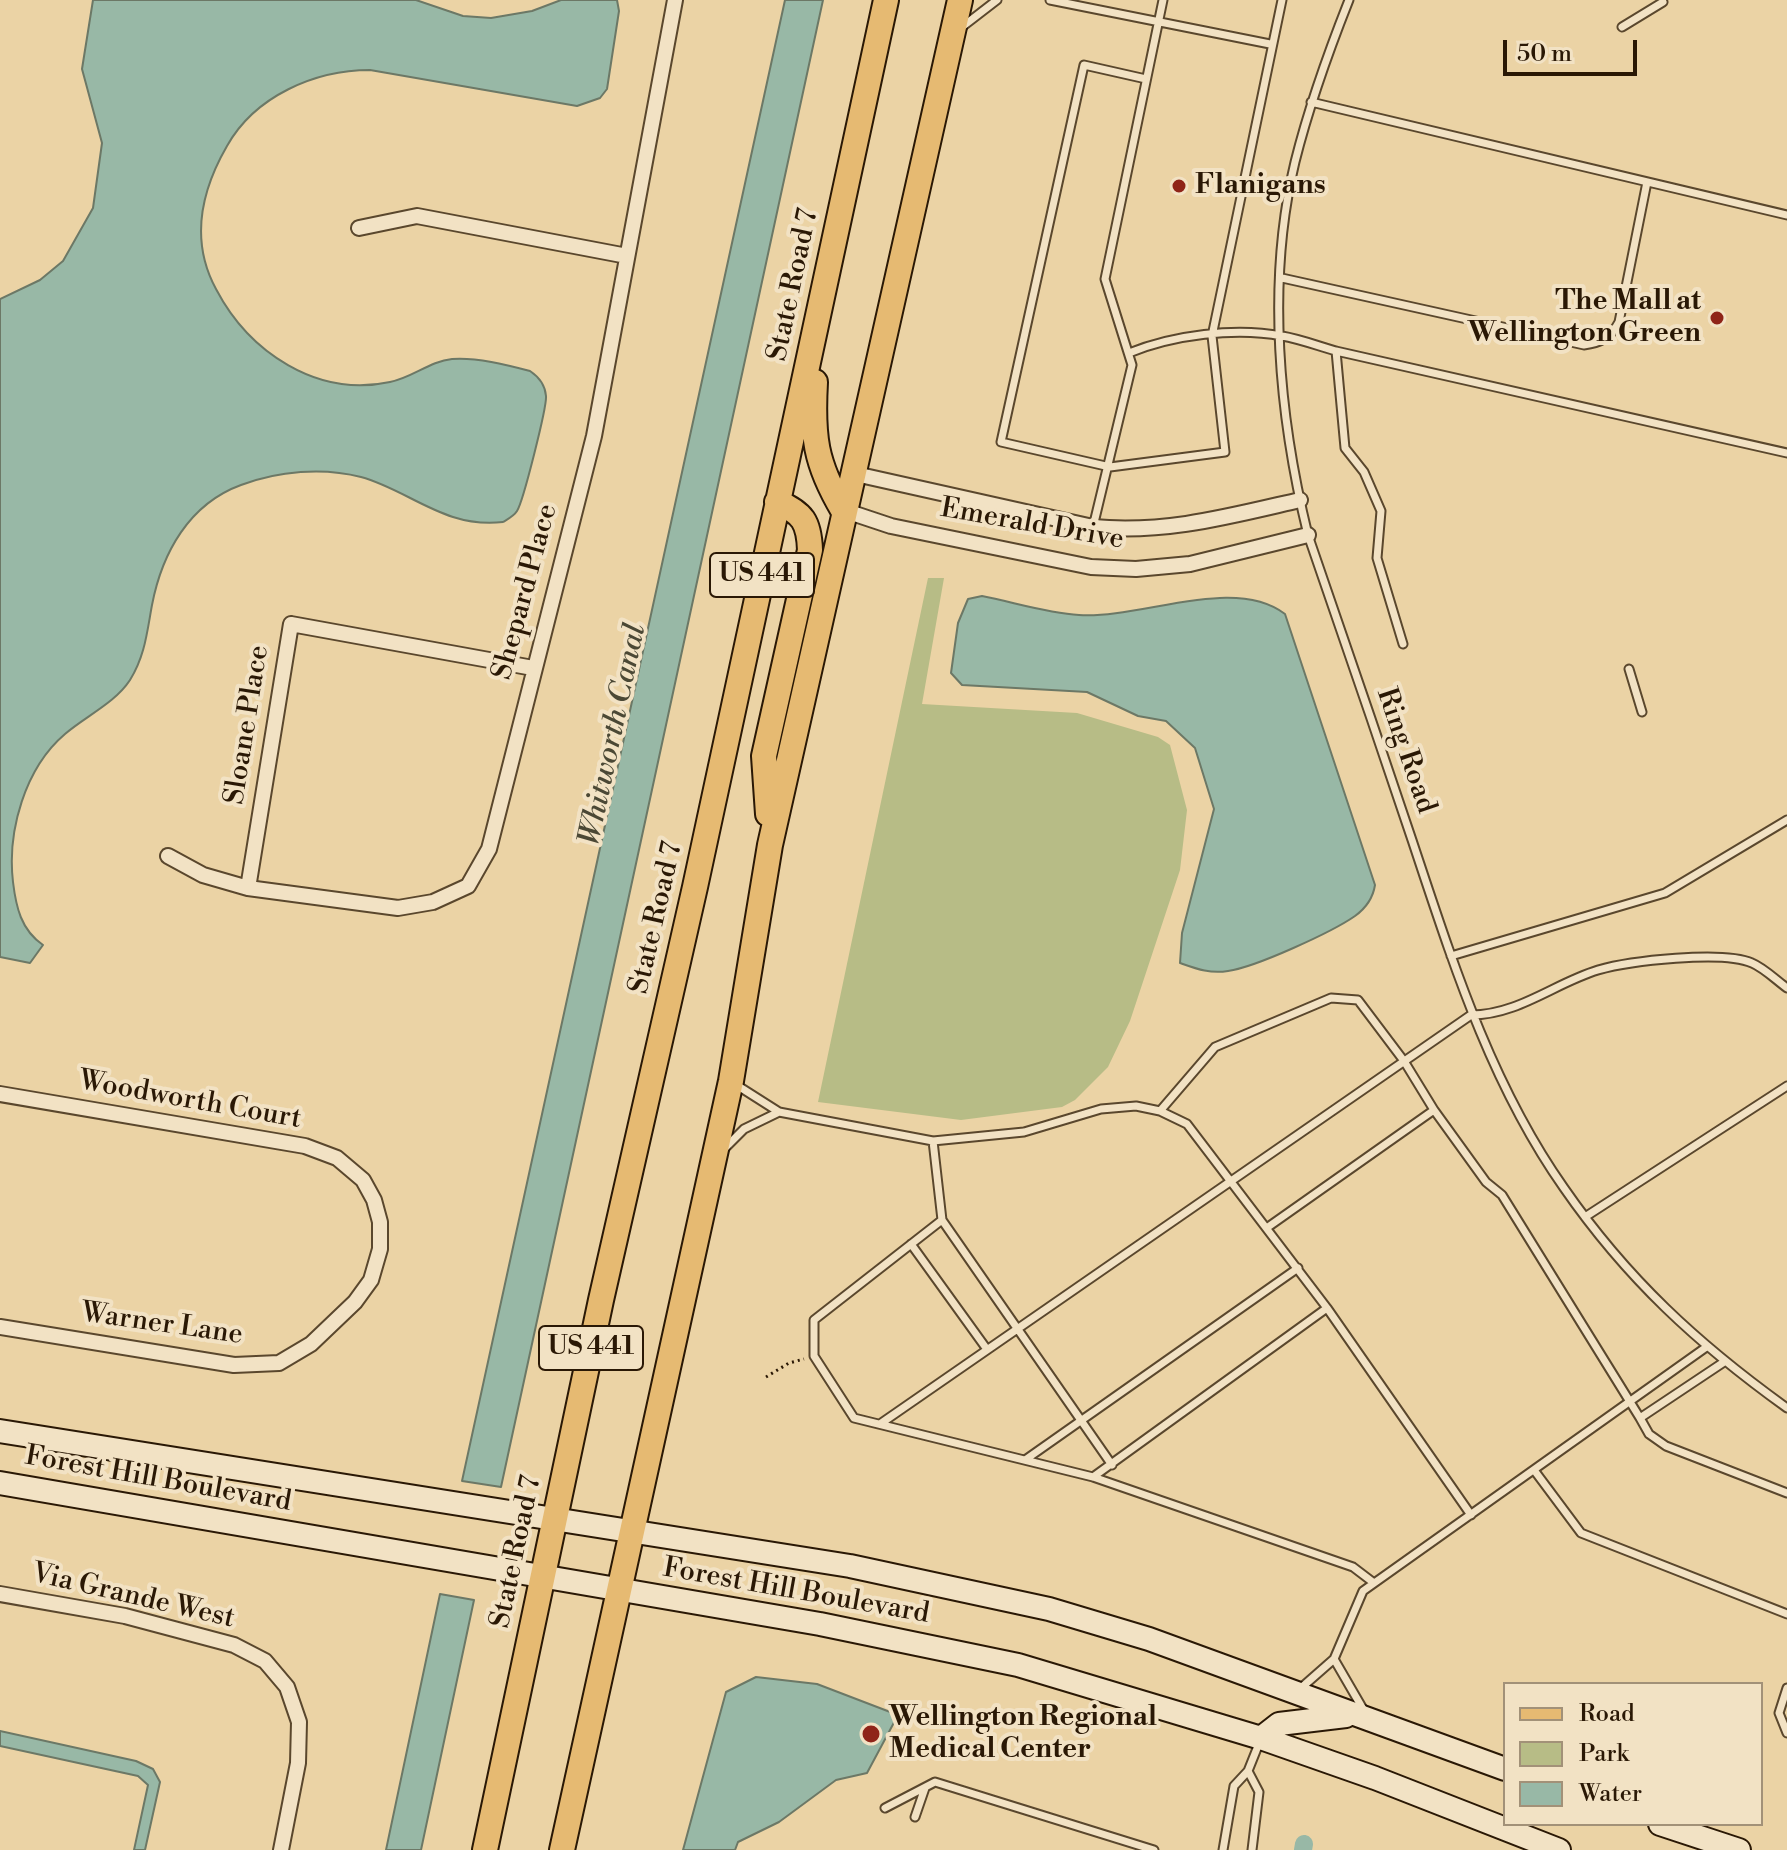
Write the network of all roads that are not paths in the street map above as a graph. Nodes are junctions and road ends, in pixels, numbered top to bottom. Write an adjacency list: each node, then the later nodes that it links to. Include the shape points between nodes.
1 (675, 0): 19 (street, Shepard Place)
2 (886, 0): 21 (main road, State Road 7 / US 441)
3 (960, 0): 12 (main road, US 441)
4 (997, 0): 12 (lane)
5 (1050, 0): 10 (lane)
6 (1163, 0): 10 (lane)
7 (1282, 0): 13 (lane)
8 (1349, 0): 15 (lane, Ring Road)
9 (1663, 2): 11 (lane)
10 (1158, 23): 13 (lane); 14 (lane)
11 (1622, 27)
12 (951, 36): 28 (main road, US 441)
13 (1270, 44): 23 (lane)
14 (1146, 79): 25 (lane, via 1105,279); 27 (lane, via 1084,65 1001,442)
15 (1311, 102): 16 (lane); 20 (lane, Ring Road, via 1294,165)
16 (1647, 182): 17 (lane); 20 (lane, via 1619,322 1595,344)
17 (1787, 215)
18 (359, 228): 19 (street, via 417,216)
19 (627, 256): 35 (street, Shepard Place, via 594,436)
20 (1282, 278): 22 (lane, Ring Road)
21 (819, 311): 30 (main road, State Road 7 / US 441); 31 (main road, via 813,430 817,459)
22 (1281, 335): 23 (lane); 24 (lane); 29 (lane, Ring Road)
23 (1212, 336): 25 (lane, via 1167,341); 27 (lane, via 1225,452)
24 (1336, 351): 26 (lane); 34 (lane, via 1345,448 1364,472 1381,511 1377,558)
25 (1129, 353): 27 (lane, via 1132,365)
26 (1787, 453)
27 (1110, 467): 32 (lane)
28 (851, 473): 31 (main road, US 441); 32 (street, Emerald Drive)
29 (1300, 500): 32 (street, Emerald Drive, via 1178,528); 33 (lane, Ring Road)
30 (777, 502): 39 (main road, via 799,512 809,528 810,550 764,756); 80 (main road, State Road 7 / US 441)
31 (843, 510): 33 (street, Emerald Drive, via 891,526 1091,567 1190,564); 39 (main road, US 441)
32 (1093, 527)
33 (1308, 535): 42 (lane, Ring Road)
34 (1403, 644)
35 (533, 668): 41 (street, Shepard Place, via 489,849 468,886 433,902 398,908); 41 (street, Sloane Place, via 291,624)
36 (1629, 669): 37 (lane)
37 (1642, 712)
38 (1787, 820): 42 (lane, via 1665,893)
39 (770, 845): 46 (main road, US 441)
40 (168, 856): 41 (street, Shepard Place, via 203,875)
41 (248, 888)
42 (1451, 956): 44 (lane, Ring Road)
43 (1787, 988): 44 (lane, via 1751,962 1672,959 1599,970 1495,1015)
44 (1471, 1015): 45 (lane); 56 (lane, Ring Road, via 1509,1097)
45 (1404, 1061): 49 (lane); 50 (lane, via 1358,1000 1331,998 1215,1047); 55 (lane)
46 (731, 1081): 51 (lane); 53 (main road, US 441)
47 (1787, 1086): 56 (lane)
48 (0, 1094): 54 (street, Woodworth Court, via 305,1146 337,1158)
49 (1434, 1110): 58 (lane); 67 (lane, via 1486,1182 1502,1195)
50 (1160, 1111): 52 (lane, via 1136,1106 1101,1109 1024,1132); 55 (lane, via 1187,1124)
51 (779, 1112): 52 (lane); 53 (lane, via 744,1129)
52 (933, 1141): 57 (lane)
53 (713, 1164): 81 (main road, US 441)
54 (363, 1180): 62 (street, Warner Lane, via 380,1222 380,1249 371,1280 311,1344 279,1363 234,1365)
55 (1233, 1180): 58 (lane); 63 (lane)
56 (1585, 1217): 65 (lane, Ring Road, via 1655,1300)
57 (942, 1220): 59 (lane); 63 (lane)
58 (1268, 1227): 60 (lane)
59 (911, 1244): 64 (lane); 71 (lane, via 814,1320 814,1356 854,1418)
60 (1298, 1268): 61 (lane); 70 (lane)
61 (1327, 1308): 74 (lane); 79 (lane)
62 (0, 1327)
63 (1017, 1327): 64 (lane); 70 (lane)
64 (986, 1348): 71 (lane)
65 (1705, 1348): 66 (lane, Ring Road); 67 (lane)
66 (1724, 1362): 68 (lane, Ring Road); 69 (lane)
67 (1630, 1402): 69 (lane); 75 (lane)
68 (1787, 1408)
69 (1640, 1418): 78 (lane, via 1649,1434 1666,1446)
70 (1080, 1419): 73 (lane); 74 (lane)
71 (880, 1424): 73 (lane)
72 (0, 1431): 80 (main road, Forest Hill Boulevard)
73 (1025, 1460): 76 (lane)
74 (1112, 1465): 76 (lane)
75 (1534, 1470): 79 (lane); 86 (lane, via 1581,1533)
76 (1093, 1477): 83 (lane, via 1353,1567)
77 (0, 1483): 82 (main road, Forest Hill Boulevard)
78 (1787, 1493)
79 (1471, 1515): 83 (lane)
80 (554, 1520): 81 (main road, Forest Hill Boulevard); 82 (main road, State Road 7 / US 441)
81 (631, 1529): 84 (main road, US 441); 89 (main road, Forest Hill Boulevard, via 850,1566 1049,1609)
82 (542, 1576): 84 (main road, Forest Hill Boulevard); 100 (main road, State Road 7 / US 441)
83 (1374, 1583): 87 (lane, via 1363,1591)
84 (618, 1590): 92 (main road, Forest Hill Boulevard, via 1018,1665); 101 (main road, US 441)
85 (0, 1594): 99 (street, Via Grande West, via 125,1616 234,1645 265,1661 287,1687 299,1722 298,1763)
86 (1787, 1614)
87 (1334, 1659): 89 (lane); 90 (lane)
88 (1787, 1688): 91 (lane, via 1779,1713)
89 (1297, 1693): 90 (main road, Forest Hill Boulevard)
90 (1365, 1720): 92 (main road, via 1279,1724); 93 (main road, Forest Hill Boulevard)
91 (1787, 1733)
92 (1261, 1738): 94 (lane); 105 (main road, Forest Hill Boulevard)
93 (1503, 1768)
94 (1248, 1771): 103 (lane, via 1234,1786); 104 (lane, via 1259,1792)
95 (925, 1788): 96 (lane); 97 (lane); 102 (lane, via 935,1782)
96 (885, 1808)
97 (915, 1817)
98 (1666, 1826): 106 (main road)
99 (281, 1850)
100 (485, 1850)
101 (562, 1850)
102 (1154, 1850)
103 (1223, 1850)
104 (1252, 1850)
105 (1559, 1850)
106 (1739, 1850)

